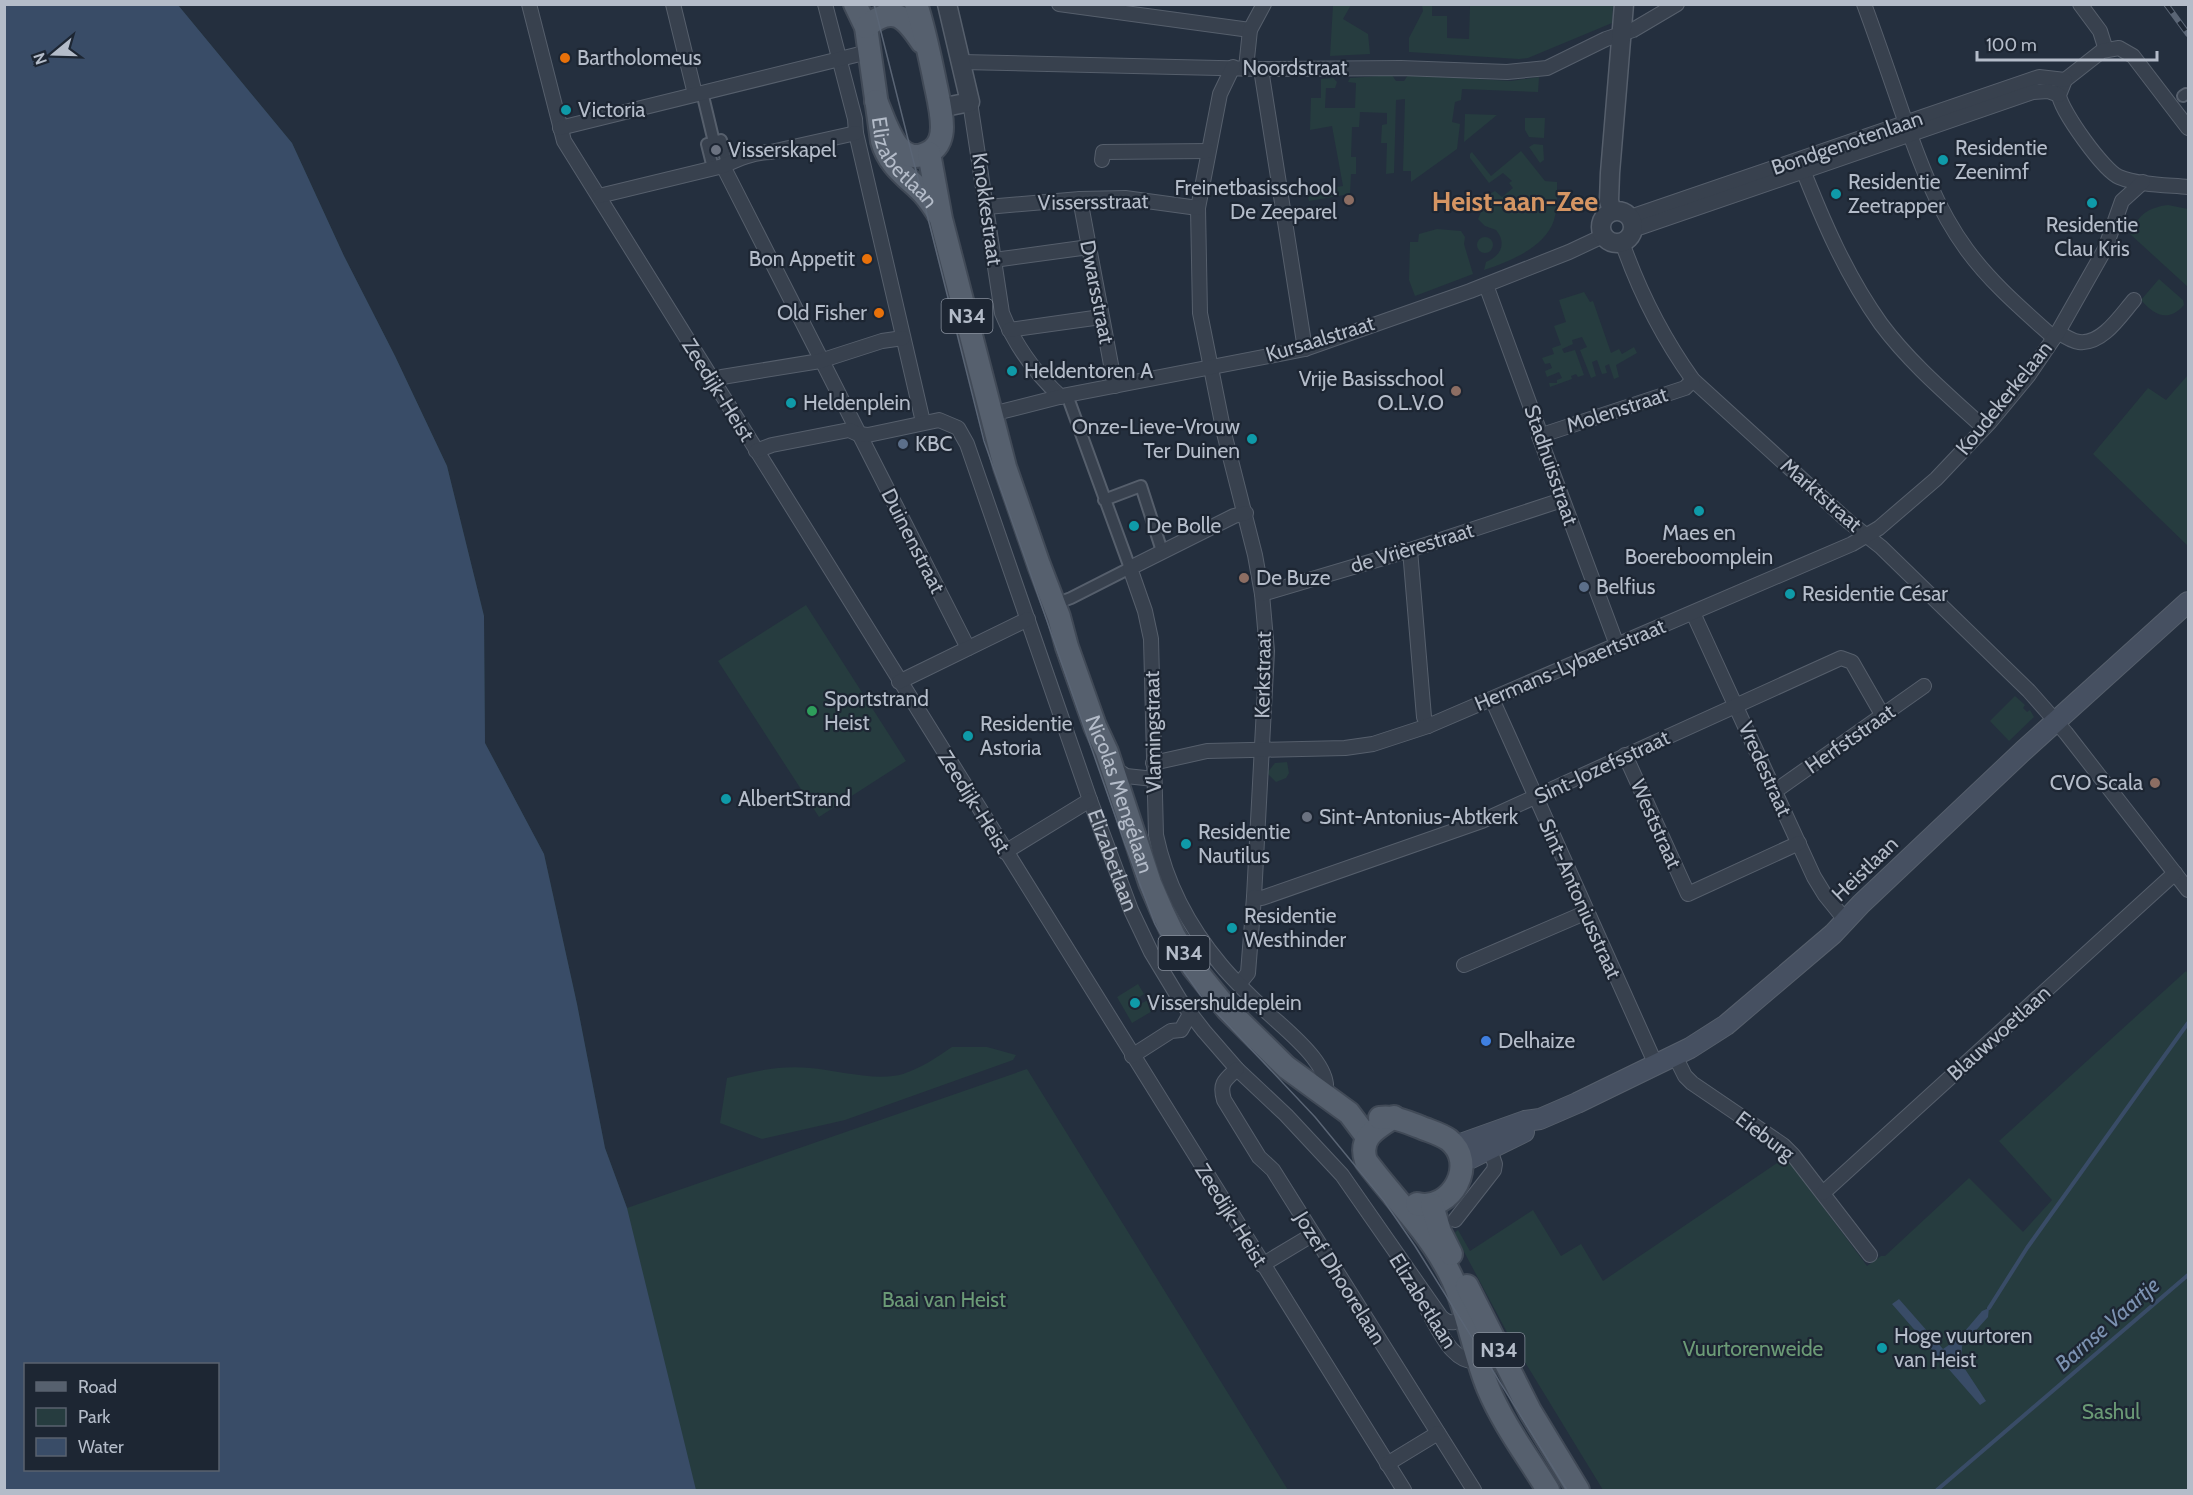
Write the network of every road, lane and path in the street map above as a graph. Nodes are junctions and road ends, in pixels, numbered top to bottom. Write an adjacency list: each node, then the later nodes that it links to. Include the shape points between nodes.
1 (529, 4): 29 (street, Zeedijk-Heist)
2 (673, 4): 24 (street)
3 (825, 4): 19 (street)
4 (855, 4): 13 (main road, Elizabetlaan / N34)
5 (916, 4): 17 (main road, Elizabetlaan)
6 (947, 4): 20 (street, Knokkestraat)
7 (1059, 4): 14 (street)
8 (1264, 4): 14 (street)
9 (1624, 4): 15 (street)
10 (1677, 4): 15 (street, Noordstraat)
11 (1864, 4): 31 (street)
12 (2080, 4): 16 (street, via 2100,32)
13 (866, 27): 17 (main road, Elizabetlaan, via 877,18 900,16); 18 (main road, Elizabetlaan / N34)
14 (1250, 30): 21 (street)
15 (1621, 36): 22 (street, Noordstraat, via 1606,39 1546,68 1517,71); 46 (street, via 1610,173)
16 (2106, 50): 23 (street); 30 (street, via 2119,48 2133,56)
17 (928, 51): 28 (main road, Elizabetlaan)
18 (868, 52): 19 (street); 26 (main road, Elizabetlaan / N34)
19 (841, 58): 24 (street); 32 (street)
20 (962, 62): 21 (street, Noordstraat); 27 (street, Knokkestraat)
21 (1239, 68): 22 (street, Noordstraat); 33 (street, Kerkstraat, via 1220,94)
22 (1261, 69): 58 (street)
23 (2065, 80): 25 (street); 31 (street, Bondgenotenlaan, via 2039,77)
24 (698, 93): 29 (street); 36 (street, via 714,142 707,144)
25 (2059, 95): 31 (street, Bondgenotenlaan, via 2033,92); 38 (street, via 2065,113)
26 (876, 101): 34 (main road, Elizabetlaan / N34, via 897,147 911,155); 47 (main road, Elizabetlaan / N34, via 885,153 929,200)
27 (970, 102): 28 (street); 44 (street, Knokkestraat)
28 (940, 108): 34 (main road, Elizabetlaan, via 942,135)
29 (560, 128): 41 (street, Zeedijk-Heist)
30 (2188, 128)
31 (1908, 129): 37 (street, Bondgenotenlaan); 56 (street, via 1940,206 1967,250 2006,297)
32 (856, 133): 36 (street, via 764,152); 57 (street)
33 (1208, 151): 35 (street, via 1103,152); 45 (street, Kerkstraat)
34 (929, 153): 47 (main road, Elizabetlaan / N34)
35 (1102, 160)
36 (721, 166): 41 (street); 59 (street)
37 (1801, 166): 48 (street, Bondgenotenlaan); 67 (street, via 1828,232 1863,298 1922,370)
38 (2115, 176): 39 (street); 43 (street)
39 (2143, 182): 40 (street); 43 (street, Koudekerkelaan)
40 (2188, 188)
41 (599, 196): 62 (street, Zeedijk-Heist)
42 (1080, 199): 44 (street, Vissersstraat); 45 (street, Vissersstraat, via 1125,198); 50 (street, Dwarsstraat)
43 (2122, 201): 56 (street, Koudekerkelaan, via 2105,249)
44 (987, 207): 51 (street, Knokkestraat)
45 (1198, 208): 60 (street, Kerkstraat, via 1200,313)
46 (1612, 211): 48 (street, via 1619,211); 49 (street, via 1602,221)
47 (941, 219): 65 (main road, Elizabetlaan / N34)
48 (1628, 230): 49 (street, via 1615,243); 61 (street, Marktstraat, via 1641,291)
49 (1603, 236): 52 (street, Kursaalstraat)
50 (1089, 247): 51 (street); 54 (street, Dwarsstraat)
51 (994, 260): 55 (street, Knokkestraat, via 1000,304)
52 (1486, 285): 58 (street, Kursaalstraat); 69 (street, Stadhuisstraat)
53 (2134, 300): 56 (street, via 2107,330 2091,340 2080,342)
54 (1101, 317): 55 (street); 63 (street, Dwarsstraat)
55 (1009, 330): 64 (street, Knokkestraat, via 1030,364)
56 (2056, 335): 67 (street, Koudekerkelaan)
57 (903, 338): 59 (street); 66 (street)
58 (1305, 349): 60 (street, Kursaalstraat)
59 (820, 361): 62 (street, via 722,376); 68 (street)
60 (1210, 368): 63 (street, Kursaalstraat); 73 (street, Kerkstraat)
61 (1693, 380): 69 (street, Molenstraat, via 1685,388); 74 (street, Marktstraat)
62 (712, 381): 70 (street, Zeedijk-Heist)
63 (1115, 386): 64 (street, Kursaalstraat)
64 (1064, 396): 65 (street, Kursaalstraat); 71 (street, Vlamingstraat)
65 (992, 414): 80 (main road, Nicolas Mengélaan / N34, via 1012,488)
66 (923, 422): 68 (street); 82 (street, Elizabetlaan, via 945,421 958,428 967,444)
67 (1984, 428): 74 (street, Koudekerkelaan, via 1936,479)
68 (858, 434): 70 (street, via 849,430); 84 (street, Duinenstraat)
69 (1539, 436): 72 (street, Stadhuisstraat)
70 (756, 451): 85 (street, Zeedijk-Heist)
71 (1104, 500): 76 (street, via 1141,486); 77 (street, Vlamingstraat)
72 (1562, 500): 75 (street, de Vrièrestraat); 83 (street, Stadhuisstraat)
73 (1246, 513): 76 (street); 78 (street, Kerkstraat)
74 (1868, 536): 81 (street, Hermans-Lybaertstraat); 90 (street, Marktstraat, via 2029,691)
75 (1410, 550): 78 (street, de Vrièrestraat); 91 (street, via 1424,717)
76 (1162, 552): 77 (street)
77 (1130, 568): 80 (street); 94 (street, Vlamingstraat, via 1151,639)
78 (1262, 594): 92 (street, Kerkstraat, via 1267,651)
79 (2188, 602): 90 (main road, Heistlaan)
80 (1055, 604): 95 (main road, Nicolas Mengélaan / N34)
81 (1693, 613): 83 (street, Hermans-Lybaertstraat); 88 (street, Vredestraat)
82 (1028, 618): 84 (street); 99 (street, Elizabetlaan)
83 (1617, 645): 87 (street, Hermans-Lybaertstraat)
84 (968, 648): 85 (street)
85 (899, 682): 101 (street, Zeedijk-Heist)
86 (1924, 686): 89 (street, Herfststraat)
87 (1492, 699): 91 (street, Hermans-Lybaertstraat); 98 (street, Sint-Antoniusstraat)
88 (1737, 706): 89 (street, Sint-Jozefsstraat, via 1841,658 1852,662); 93 (street, Sint-Jozefsstraat); 97 (street, Vredestraat)
89 (1883, 716): 97 (street, Herfststraat)
90 (2056, 722): 102 (street, Marktstraat); 106 (main road, Heistlaan)
91 (1428, 726): 92 (street, Hermans-Lybaertstraat, via 1373,744)
92 (1262, 750): 94 (street, Hermans-Lybaertstraat, via 1208,751); 104 (street, Kerkstraat)
93 (1625, 755): 98 (street, Sint-Jozefsstraat); 100 (street, Weststraat, via 1688,894)
94 (1153, 764): 96 (street, Vlamingstraat)
95 (1111, 766): 96 (street, via 1126,776); 114 (main road, Nicolas Mengélaan / N34, via 1150,883 1193,967 1262,1044)
96 (1154, 779): 108 (street, Vlamingstraat, via 1156,835 1171,887 1194,929)
97 (1774, 790): 100 (street, Vredestraat)
98 (1535, 798): 104 (street, Sint-Jozefsstraat, via 1482,821 1262,898); 105 (street, Sint-Antoniusstraat)
99 (1090, 800): 101 (street); 109 (street, Elizabetlaan, via 1141,931 1165,978)
100 (1799, 843): 106 (street, Vredestraat, via 1814,877)
101 (1005, 852): 110 (street, Zeedijk-Heist)
102 (2175, 873): 103 (street, Marktstraat); 122 (street, Blauwvoetlaan)
103 (2188, 890)
104 (1254, 897): 108 (street, Kerkstraat, via 1248,974)
105 (1587, 912): 107 (street); 112 (street, Sint-Antoniusstraat)
106 (1846, 921): 111 (main road, Heistlaan, via 1726,1025)
107 (1464, 965)
108 (1239, 984): 114 (street, Vlamingstraat, via 1316,1060 1326,1081)
109 (1190, 1014): 110 (street, via 1181,1030 1171,1031); 113 (street, Elizabetlaan)
110 (1132, 1056): 128 (street, Zeedijk-Heist)
111 (1675, 1056): 112 (main road, Heistlaan); 122 (street, Eieburg, via 1692,1083 1783,1145)
112 (1656, 1065): 117 (main road, Heistlaan)
113 (1237, 1069): 125 (street, Elizabetlaan, via 1342,1175); 126 (street, Jozef Dhoorelaan, via 1225,1080 1221,1090 1224,1100)
114 (1324, 1096): 115 (main road, Nicolas Mengélaan / N34)
115 (1349, 1113): 116 (main road, Nicolas Mengélaan / N34, via 1368,1119); 118 (main road, Nicolas Mengélaan / N34)
116 (1394, 1117): 118 (main road); 120 (main road, N34, via 1448,1139)
117 (1540, 1119): 119 (main road, Heistlaan, via 1529,1130); 120 (main road, Heistlaan, via 1525,1121)
118 (1367, 1137): 121 (main road, N34, via 1366,1161)
119 (1490, 1150): 120 (main road, Heistlaan); 124 (street, via 1494,1170)
120 (1458, 1154): 123 (main road, via 1460,1176 1452,1194)
121 (1380, 1180): 123 (main road, N34, via 1391,1180 1411,1201); 129 (main road, Elizabetlaan / N34, via 1444,1261)
122 (1823, 1192): 127 (street, Eieburg)
123 (1432, 1205): 130 (main road, Elizabetlaan / N34, via 1440,1232)
124 (1455, 1220)
125 (1378, 1227): 129 (street, Elizabetlaan, via 1446,1321 1454,1323); 131 (street, Elizabetlaan, via 1450,1347 1460,1357)
126 (1312, 1235): 128 (street); 132 (street, Jozef Dhoorelaan)
127 (1870, 1255)
128 (1262, 1264): 133 (street, Zeedijk-Heist)
129 (1464, 1313): 131 (main road, Elizabetlaan / N34)
130 (1495, 1341): 131 (street, Elizabetlaan, via 1490,1352); 137 (main road, Elizabetlaan / N34, via 1530,1411)
131 (1478, 1361): 136 (main road, Elizabetlaan / N34, via 1497,1408)
132 (1438, 1433): 133 (street); 135 (street, Jozef Dhoorelaan)
133 (1387, 1464): 134 (street, Zeedijk-Heist)
134 (1404, 1491)
135 (1474, 1491)
136 (1548, 1491)
137 (1578, 1491)

